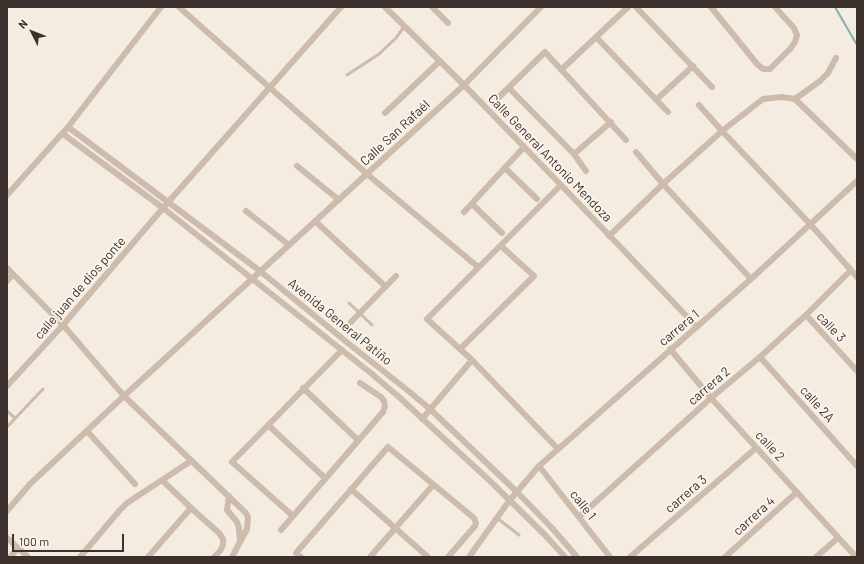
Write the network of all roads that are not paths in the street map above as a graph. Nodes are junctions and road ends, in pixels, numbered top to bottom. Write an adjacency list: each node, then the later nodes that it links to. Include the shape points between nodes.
1 (161, 7): 30 (street)
2 (179, 7): 20 (street)
3 (341, 7): 20 (street, calle juan de dios ponte)
4 (385, 7): 12 (street, Calle General Antonio Mendoza)
5 (432, 7): 11 (street)
6 (542, 7): 19 (street, Calle San Rafaél)
7 (628, 7): 13 (street)
8 (636, 7): 16 (street)
9 (710, 7): 10 (street, via 757,64 763,69 770,69 796,42 794,28)
10 (775, 7)
11 (448, 23)
12 (404, 27): 15 (street, Calle General Antonio Mendoza); 18 (lane, via 378,54)
13 (596, 37): 17 (street); 25 (street)
14 (836, 58): 24 (street, via 820,81)
15 (440, 62): 19 (street, Calle General Antonio Mendoza); 28 (street)
16 (693, 66): 21 (street); 25 (street)
17 (561, 70): 22 (street, via 545,52); 29 (street)
18 (347, 75)
19 (464, 85): 34 (street, Calle General Antonio Mendoza); 41 (street, Calle San Rafaél)
20 (270, 86): 41 (street); 48 (street, calle juan de dios ponte)
21 (712, 86)
22 (509, 88): 23 (street); 36 (street)
23 (497, 99)
24 (795, 99): 31 (street, via 763,99); 37 (street)
25 (656, 100): 27 (street)
26 (699, 105): 31 (street)
27 (668, 112)
28 (386, 113)
29 (611, 122): 33 (street); 36 (street)
30 (68, 127): 32 (street); 48 (street, Avenida General Patiño)
31 (722, 132): 43 (street); 54 (street)
32 (63, 134): 45 (street); 50 (street, Avenida General Patiño)
33 (626, 140)
34 (524, 147): 39 (street); 44 (street, Calle General Antonio Mendoza)
35 (636, 152): 43 (street)
36 (574, 154): 40 (street)
37 (857, 159)
38 (297, 166): 47 (street)
39 (505, 168): 46 (street); 49 (street)
40 (586, 171)
41 (367, 174): 47 (street, Calle San Rafaél); 59 (street)
42 (857, 181): 54 (street, carrera 1)
43 (663, 184): 56 (street); 67 (street)
44 (561, 185): 56 (street, Calle General Antonio Mendoza); 58 (street)
45 (7, 195)
46 (537, 199)
47 (339, 200): 53 (street, Calle San Rafaél)
48 (168, 202): 50 (street, calle juan de dios ponte); 62 (street, Avenida General Patiño)
49 (472, 204): 52 (street); 55 (street)
50 (163, 208): 66 (street, Avenida General Patiño); 74 (street, calle juan de dios ponte)
51 (246, 212): 57 (street)
52 (464, 212)
53 (315, 221): 57 (street, Calle San Rafaél); 69 (street)
54 (811, 225): 61 (street); 67 (street, carrera 1)
55 (502, 233)
56 (609, 236): 76 (street, Calle General Antonio Mendoza)
57 (289, 245): 62 (street, Calle San Rafaél)
58 (501, 246): 59 (street); 77 (street, via 534,276)
59 (478, 267): 77 (street, via 428,319)
60 (7, 268): 63 (street)
61 (851, 270): 65 (street); 72 (street, carrera 2)
62 (260, 271): 66 (street, Calle San Rafaél); 89 (street, Avenida General Patiño)
63 (13, 274): 68 (street); 74 (street)
64 (396, 276): 69 (street)
65 (857, 277)
66 (253, 279): 79 (street, Avenida General Patiño); 87 (street, Calle San Rafaél)
67 (751, 279): 76 (street, carrera 1)
68 (7, 281)
69 (385, 286): 71 (street)
70 (349, 303): 71 (lane)
71 (360, 313): 73 (street); 75 (lane)
72 (806, 316): 80 (street, carrera 2); 82 (street, calle 3)
73 (351, 322)
74 (63, 325): 84 (street, calle juan de dios ponte); 87 (street)
75 (372, 325)
76 (697, 327): 78 (street, carrera 1)
77 (460, 349): 81 (street)
78 (670, 349): 88 (street, calle 2); 98 (street, carrera 1)
79 (342, 350): 85 (street); 92 (street, Avenida General Patiño)
80 (760, 357): 88 (street, carrera 2); 101 (street, calle 2A)
81 (472, 360): 89 (street); 98 (street)
82 (857, 371)
83 (360, 382): 96 (street, via 381,397 385,406 383,412)
84 (7, 386)
85 (303, 388): 94 (street); 96 (street)
86 (44, 389): 91 (lane)
87 (124, 396): 95 (street, Calle San Rafaél); 99 (street)
88 (711, 398): 97 (street, calle 2); 114 (street, carrera 2)
89 (430, 409): 92 (street); 107 (street, Avenida General Patiño)
90 (7, 411): 91 (lane)
91 (15, 418): 93 (lane)
92 (422, 419): 110 (street, Avenida General Patiño)
93 (8, 425)
94 (268, 425): 102 (street); 113 (street, via 232,462)
95 (87, 431): 104 (street); 112 (street, Calle San Rafaél, via 30,484)
96 (358, 440): 102 (street)
97 (756, 448): 108 (street, calle 2); 138 (street, carrera 3)
98 (558, 449): 100 (street, carrera 1)
99 (191, 461): 103 (street); 109 (street)
100 (539, 466): 107 (street, carrera 1); 114 (street, calle 1)
101 (857, 466)
102 (325, 478): 113 (street)
103 (162, 480): 111 (street); 126 (street, via 120,510)
104 (135, 484)
105 (433, 485): 106 (street, via 388,447); 116 (street); 133 (street, via 474,518 476,523)
106 (351, 489): 116 (street); 130 (street, via 296,553)
107 (517, 492): 110 (street, carrera 1); 136 (street, Avenida General Patiño)
108 (797, 492): 120 (street, calle 2); 139 (street, carrera 4)
109 (229, 496): 121 (street, via 227,510 240,528); 121 (street, via 248,517 247,529)
110 (509, 501): 115 (street, carrera 1); 135 (street, Avenida General Patiño, via 545,534)
111 (191, 508): 127 (street); 128 (street, via 223,539 223,545)
112 (7, 511)
113 (293, 516): 117 (street)
114 (579, 517): 137 (street, calle 1)
115 (497, 518): 118 (lane); 134 (street, carrera 1)
116 (395, 527): 131 (street); 132 (street)
117 (281, 530)
118 (519, 535)
119 (7, 538): 122 (street)
120 (838, 538): 140 (street); 141 (street, calle 2)
121 (240, 542): 123 (street)
122 (18, 548): 124 (street); 125 (street)
123 (233, 555): 129 (street)
124 (10, 557)
125 (28, 557)
126 (80, 557)
127 (148, 557)
128 (214, 557)
129 (242, 557)
130 (301, 557)
131 (370, 557)
132 (428, 557)
133 (448, 557)
134 (469, 557)
135 (564, 557)
136 (577, 557)
137 (610, 557)
138 (630, 557)
139 (724, 557)
140 (816, 557)
141 (856, 557)

